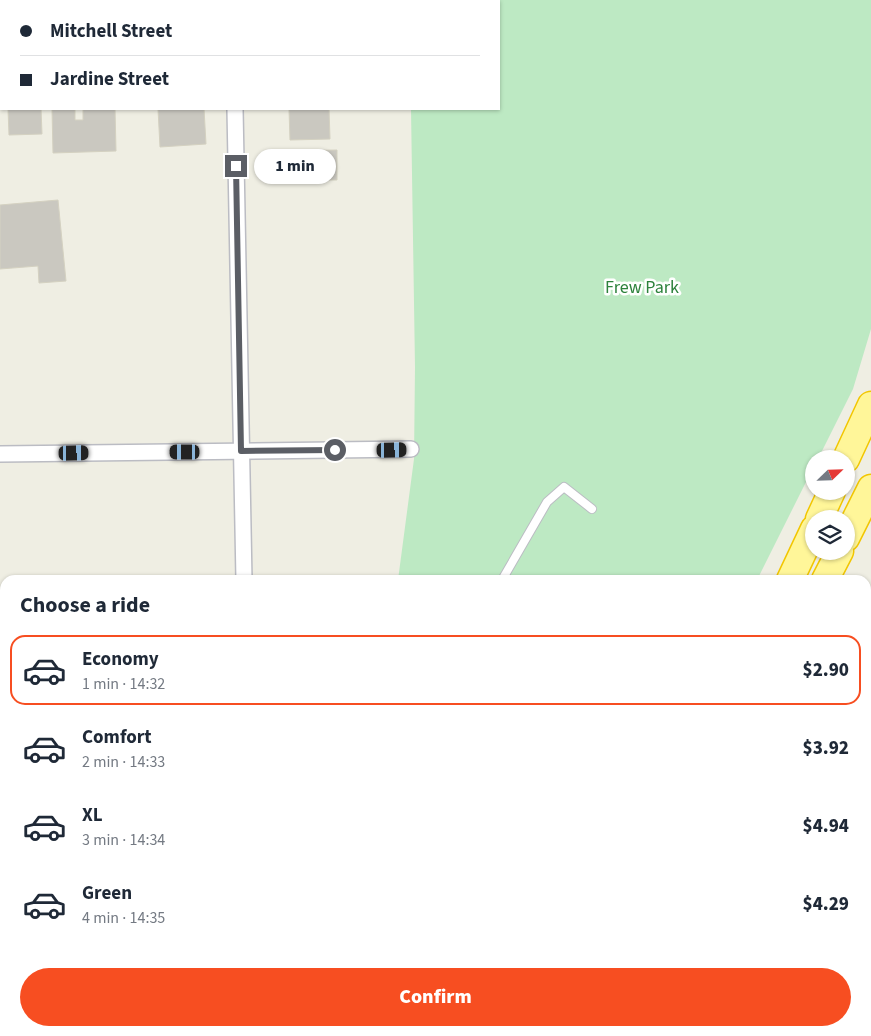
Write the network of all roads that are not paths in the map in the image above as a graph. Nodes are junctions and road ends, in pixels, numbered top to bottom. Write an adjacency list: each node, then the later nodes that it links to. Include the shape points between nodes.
1 (235, 110): 5 (street)
2 (870, 408): 4 (highway)
3 (410, 449): 5 (street)
4 (850, 450)
5 (241, 451): 6 (street); 12 (street)
6 (0, 454)
7 (871, 488): 9 (highway)
8 (592, 509): 13 (lane, via 564,487 547,502)
9 (855, 520)
10 (805, 549): 14 (highway)
11 (835, 560): 15 (highway)
12 (244, 575)
13 (505, 575)
14 (792, 575)
15 (828, 575)

